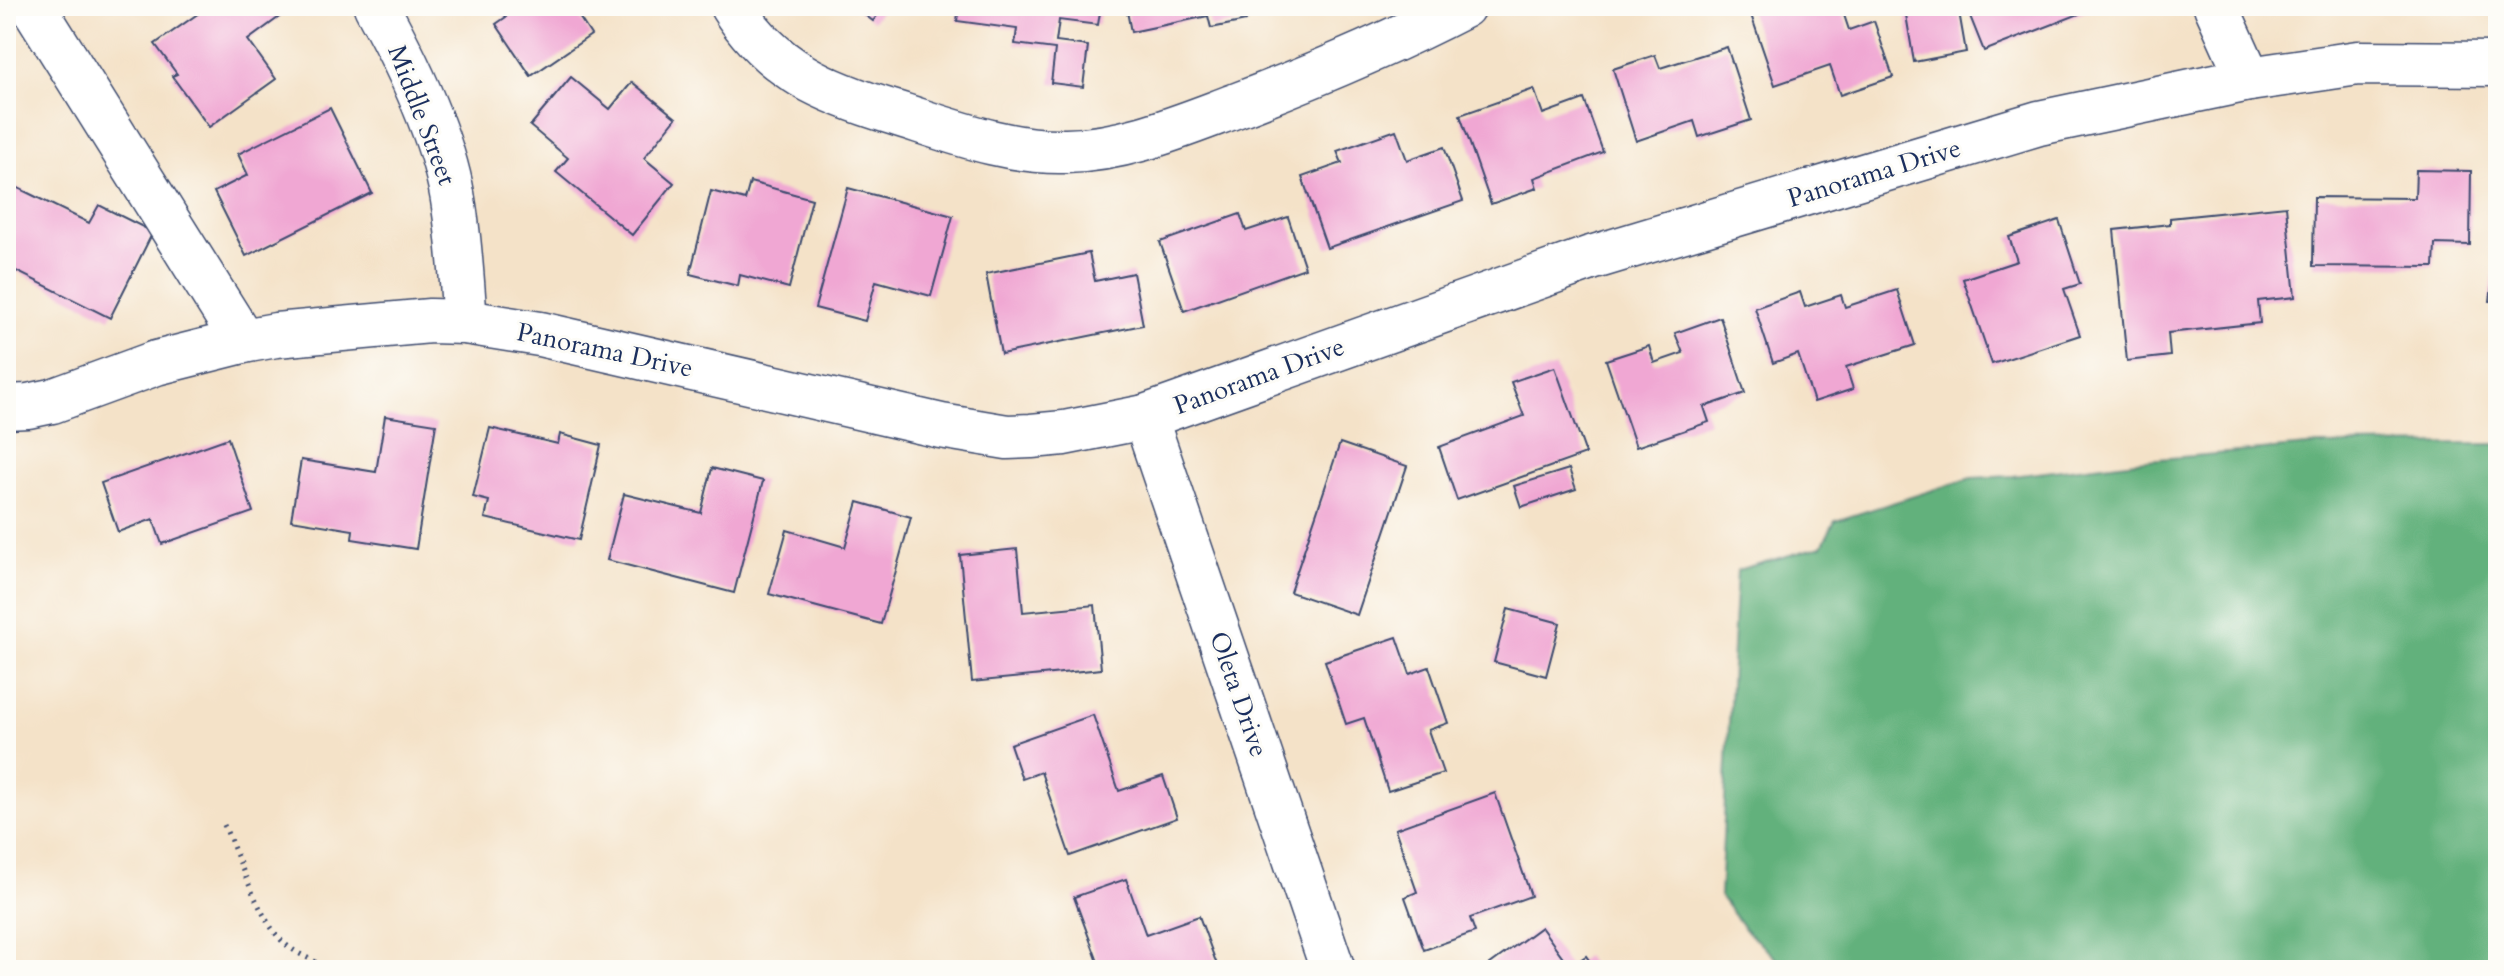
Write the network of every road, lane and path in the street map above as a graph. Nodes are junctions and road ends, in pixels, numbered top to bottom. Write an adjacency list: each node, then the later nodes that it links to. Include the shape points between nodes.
1 (33, 6): 9 (street)
2 (376, 6): 8 (street, Middle Street, via 419,91 446,172)
3 (732, 6): 4 (street, via 769,52 828,91 984,140 1065,151 1158,135 1394,42)
4 (1463, 6)
5 (2216, 6): 7 (street)
6 (2498, 64): 7 (street, Panorama Drive, via 2358,63)
7 (2249, 79): 11 (street, Panorama Drive, via 2039,123 1591,258)
8 (465, 322): 9 (street, Panorama Drive); 11 (street, Panorama Drive, via 996,435 1064,433)
9 (243, 341): 10 (street, Panorama Drive, via 156,363 52,401)
10 (6, 407)
11 (1145, 417): 14 (street, Oleta Drive)
12 (224, 825): 13 (path, via 281,941)
13 (333, 970)
14 (1333, 970)

